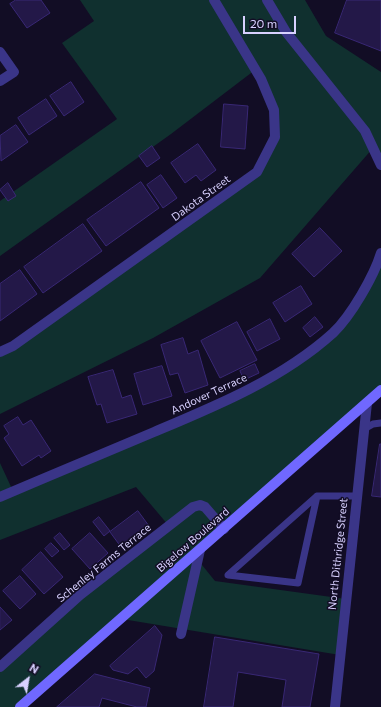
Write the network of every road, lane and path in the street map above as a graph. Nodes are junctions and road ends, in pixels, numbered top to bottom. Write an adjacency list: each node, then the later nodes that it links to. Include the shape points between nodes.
1 (214, 0): 7 (street, Dakota Street, via 261,79 274,110 275,137 257,172 13,346)
2 (266, 0): 5 (street, via 286,32 365,131)
3 (0, 52): 4 (street, via 14,72)
4 (0, 81)
5 (381, 165)
6 (381, 253): 14 (street, Andover Terrace, via 377,266 356,303 334,332 280,373 208,409)
7 (0, 352)
8 (381, 390): 9 (main road, Bigelow Boulevard)
9 (367, 403): 11 (street, North Dithridge Street); 15 (main road, Bigelow Boulevard)
10 (381, 423): 11 (lane)
11 (364, 429): 13 (street, North Dithridge Street)
12 (317, 496): 12 (lane, via 234,570 228,575 298,583); 13 (lane)
13 (356, 496): 20 (street, North Dithridge Street)
14 (0, 497)
15 (224, 529): 16 (main road, Bigelow Boulevard); 18 (street, Schenley Farms Terrace, via 205,507 194,507 80,595)
16 (200, 550): 17 (street); 19 (main road, Bigelow Boulevard)
17 (181, 634)
18 (0, 668)
19 (20, 707)
20 (335, 707)

